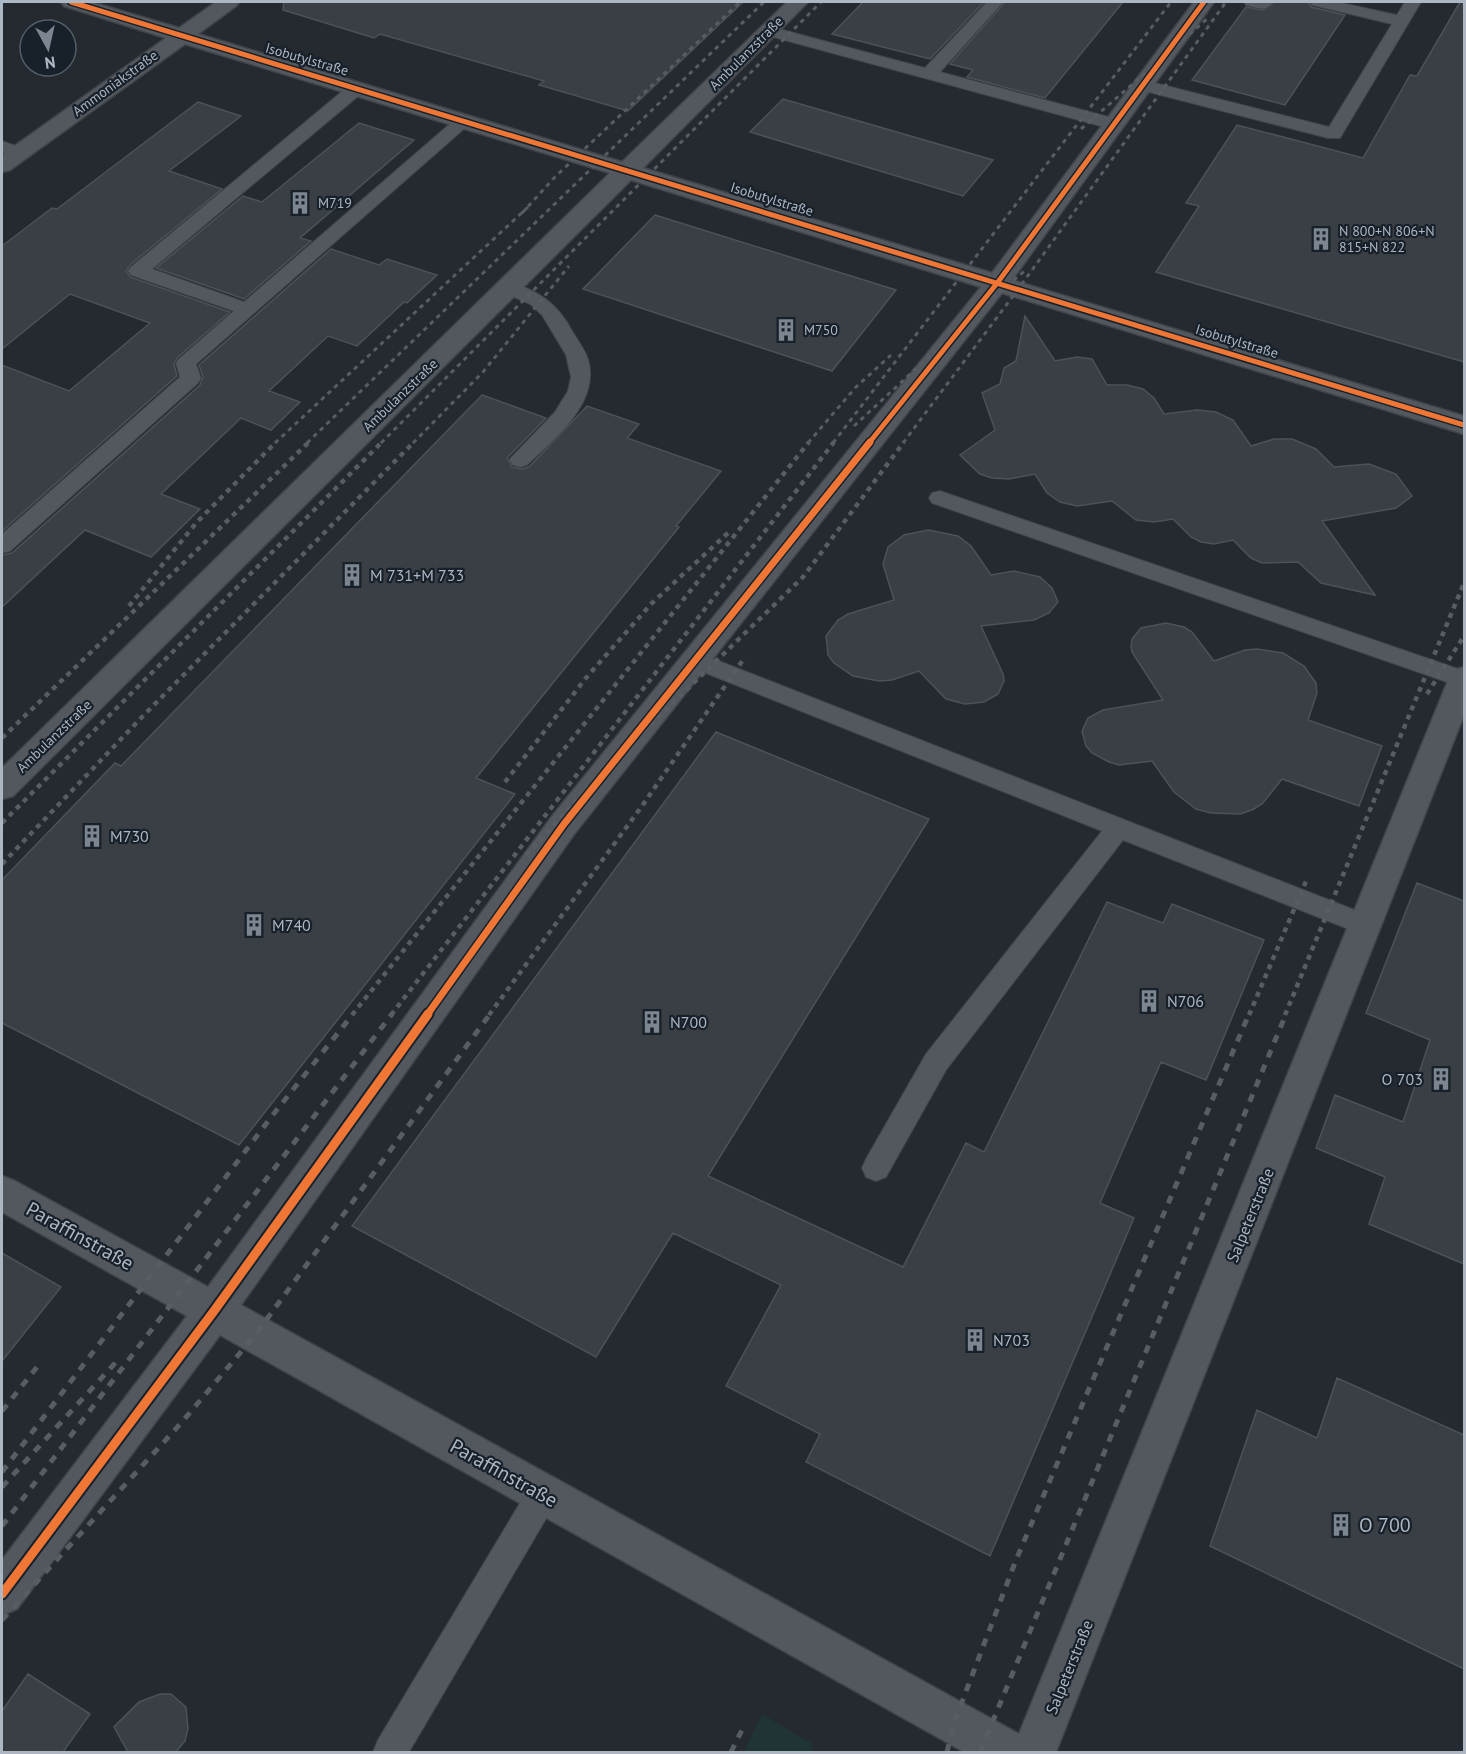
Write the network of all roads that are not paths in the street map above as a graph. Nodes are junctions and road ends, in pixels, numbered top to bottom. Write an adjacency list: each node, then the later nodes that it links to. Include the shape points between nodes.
1 (71, 2): 12 (street, Isobutylstraße)
2 (229, 2): 12 (street, Ammoniakstraße)
3 (798, 2): 11 (street, Ambulanzstraße)
4 (995, 2): 13 (lane)
5 (1204, 2): 14 (street)
6 (1252, 2): 7 (lane)
7 (1265, 2)
8 (1318, 2): 10 (lane)
9 (1413, 2): 10 (lane)
10 (1401, 21): 14 (lane, via 1334,134)
11 (768, 31): 13 (lane); 19 (street, Ambulanzstraße)
12 (182, 36): 15 (street, Isobutylstraße); 18 (street, Ammoniakstraße)
13 (928, 74): 17 (lane)
14 (1143, 85): 17 (street)
15 (357, 88): 16 (street, Isobutylstraße); 22 (lane, via 138,271)
16 (465, 120): 19 (street, Isobutylstraße); 22 (lane)
17 (1114, 124): 20 (street)
18 (7, 155)
19 (628, 169): 20 (street, Isobutylstraße); 21 (street, Ambulanzstraße)
20 (998, 282): 23 (street, Isobutylstraße); 27 (street)
21 (509, 288): 24 (lane, via 540,300 558,320 579,362 580,383 569,408); 29 (street, Ambulanzstraße)
22 (249, 310): 26 (lane, via 186,363 191,378)
23 (1464, 425)
24 (520, 460)
25 (940, 498): 28 (lane)
26 (2, 546)
27 (696, 660): 30 (lane); 34 (street, via 564,824)
28 (1464, 679): 31 (street, Salpeterstraße)
29 (2, 787)
30 (1119, 827): 31 (lane); 32 (lane, via 936,1062)
31 (1366, 925): 39 (street, Salpeterstraße)
32 (876, 1168)
33 (2, 1193): 34 (street, Paraffinstraße)
34 (214, 1311): 35 (street, Paraffinstraße); 36 (street)
35 (543, 1494): 37 (lane); 38 (street, Paraffinstraße)
36 (2, 1594)
37 (390, 1752)
38 (1007, 1752)
39 (1034, 1752)

